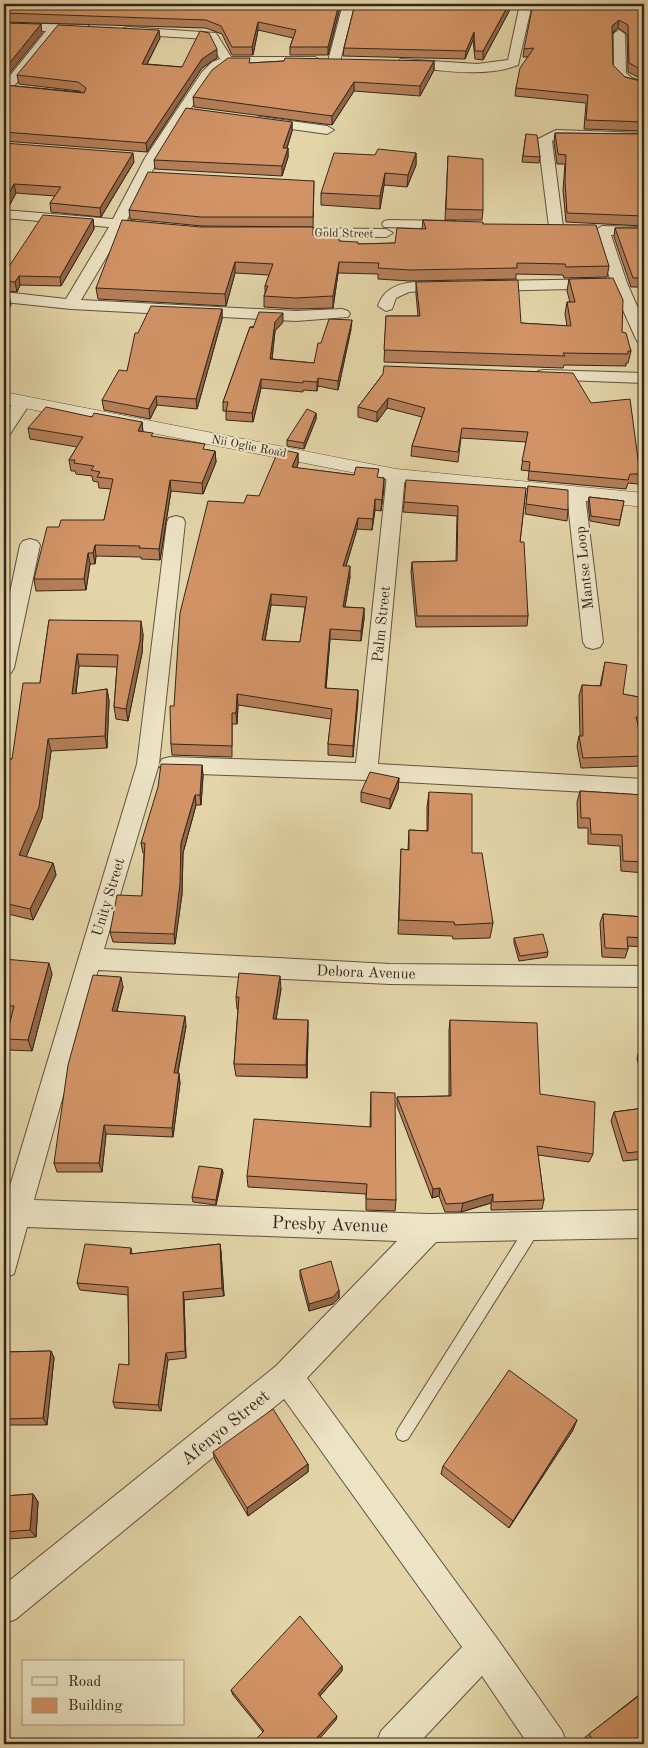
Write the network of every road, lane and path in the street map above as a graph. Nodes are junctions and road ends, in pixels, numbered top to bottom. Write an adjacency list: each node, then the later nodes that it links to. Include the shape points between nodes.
1 (350, 4): 6 (street, via 339,61)
2 (526, 4): 7 (street, via 511,64 492,67)
3 (4, 26): 4 (street)
4 (55, 28): 6 (street, via 212,36); 9 (street)
5 (619, 34): 8 (street, via 620,74 628,81)
6 (227, 60): 11 (street, via 211,68)
7 (383, 63)
8 (644, 86)
9 (5, 87): 10 (street)
10 (25, 90)
11 (182, 112): 12 (street); 16 (street, via 147,158)
12 (201, 114)
13 (248, 120): 14 (street)
14 (327, 130)
15 (644, 137): 23 (street, via 556,134 545,139)
16 (143, 175): 17 (street); 19 (street)
17 (163, 176)
18 (4, 214): 19 (street)
19 (118, 224): 21 (street); 29 (street)
20 (468, 225): 26 (street, Gold Street)
21 (146, 226)
22 (536, 226): 23 (street)
23 (556, 227): 24 (street)
24 (602, 230): 25 (street); 27 (street)
25 (644, 231)
26 (270, 232)
27 (619, 283): 30 (street, via 415,287 398,290 389,296); 31 (street)
28 (4, 297): 29 (street)
29 (71, 304): 32 (street, via 296,316)
30 (386, 306)
31 (637, 306): 33 (street)
32 (342, 314)
33 (644, 339)
34 (524, 374): 35 (street)
35 (644, 378)
36 (13, 400): 37 (street); 38 (street, Nii Oglie Road)
37 (4, 430)
38 (396, 475): 39 (street, Nii Oglie Road); 46 (street, Palm Street)
39 (576, 495): 40 (street, Nii Oglie Road); 43 (street, Mantse Loop)
40 (643, 501)
41 (176, 522): 45 (street, Unity Street)
42 (30, 545): 44 (street)
43 (593, 642)
44 (4, 668)
45 (148, 764): 46 (street); 48 (street, Unity Street)
46 (366, 772): 47 (street)
47 (644, 787)
48 (89, 959): 49 (street, Debora Avenue, via 390,974); 50 (street, Unity Street)
49 (644, 977)
50 (10, 1217): 53 (street, Presby Avenue); 54 (street, Unity Street)
51 (644, 1224): 52 (street, Presby Avenue)
52 (534, 1226): 53 (street, Presby Avenue); 56 (lane)
53 (429, 1228): 55 (street, Afenyo Street)
54 (4, 1264)
55 (287, 1377): 57 (street, Afenyo Street); 58 (street)
56 (403, 1434)
57 (4, 1607)
58 (484, 1650): 59 (street); 60 (street)
59 (394, 1744)
60 (549, 1744)

